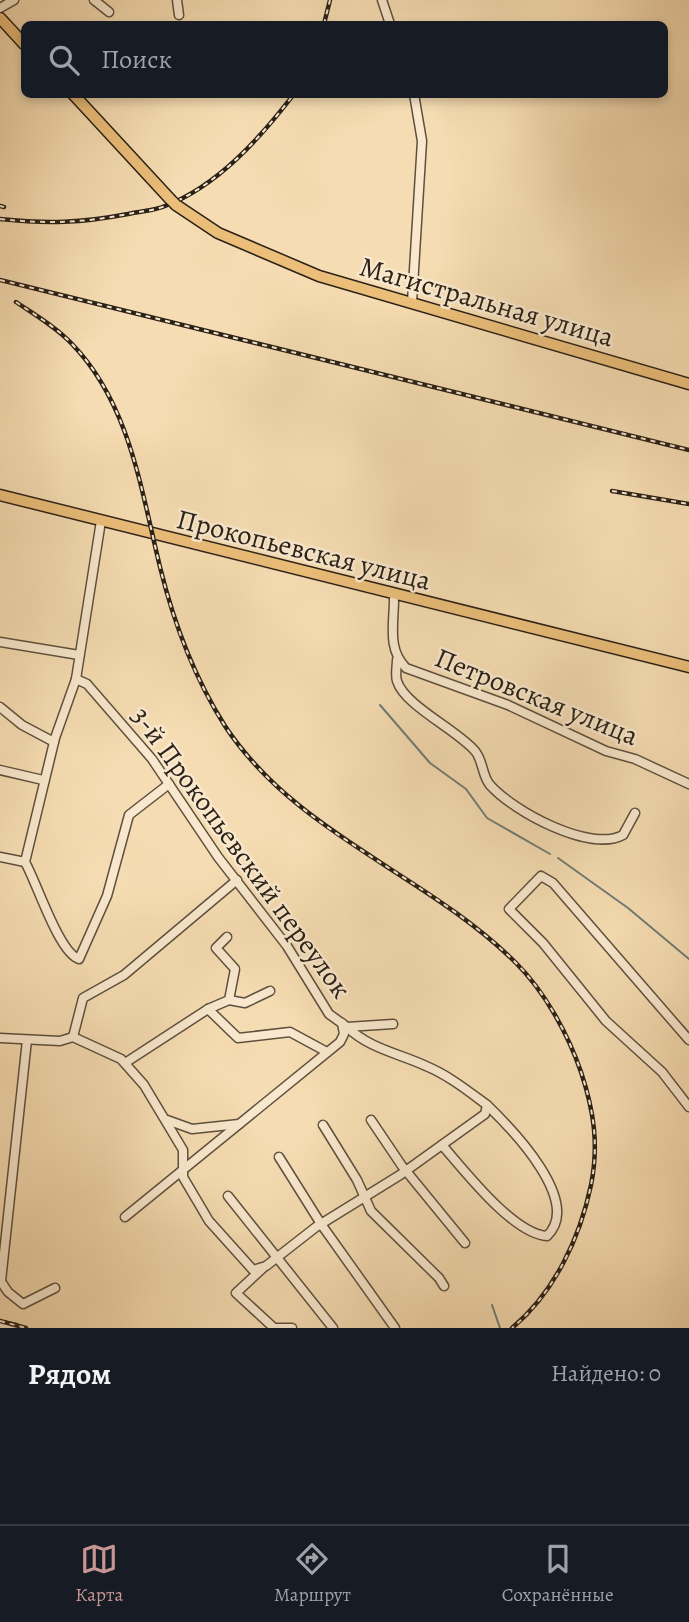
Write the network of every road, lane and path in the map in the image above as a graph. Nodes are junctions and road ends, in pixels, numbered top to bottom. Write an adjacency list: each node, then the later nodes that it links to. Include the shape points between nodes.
1 (14, 0): 5 (street)
2 (94, 0): 6 (street)
3 (177, 0): 7 (street)
4 (382, 0): 9 (street)
5 (0, 8)
6 (109, 12)
7 (179, 15)
8 (0, 18): 10 (main road)
9 (389, 21)
10 (21, 41)
11 (77, 98): 13 (main road, Магистральная улица, via 173,202 218,233 319,276)
12 (415, 98): 13 (street, via 422,141)
13 (412, 302): 14 (main road, Магистральная улица)
14 (689, 384)
15 (0, 495): 16 (main road, Прокопьевская улица)
16 (101, 521): 19 (street); 21 (main road, Прокопьевская улица)
17 (394, 599): 20 (street, via 392,639)
18 (0, 642): 19 (street)
19 (79, 655): 22 (street)
20 (397, 660): 28 (street, Петровская улица, via 406,668 508,705); 29 (street, via 396,679 406,698 477,752 489,783 536,818 573,835 604,842 623,835)
21 (689, 667)
22 (76, 679): 24 (street); 27 (street, 3-й Прокопьевский переулок, via 87,684)
23 (0, 707): 24 (street)
24 (54, 742): 26 (street)
25 (0, 770): 26 (street)
26 (43, 780): 31 (street)
27 (169, 783): 31 (street, via 129,816 107,896 79,958 71,956 62,944); 32 (street, 3-й Прокопьевский переулок)
28 (689, 785)
29 (635, 813)
30 (0, 857): 31 (street)
31 (25, 862)
32 (237, 880): 38 (street, 3-й Прокопьевский переулок, via 329,1014); 39 (street, via 124,975 83,998)
33 (227, 937): 35 (street, via 216,948 235,969)
34 (270, 991): 35 (street, via 245,1003)
35 (229, 1000): 36 (street)
36 (208, 1009): 43 (street, via 238,1038 290,1032); 44 (street)
37 (393, 1024): 38 (street, 3-й Прокопьевский переулок)
38 (344, 1025): 43 (street, 3-й Прокопьевский переулок, via 340,1042); 45 (street, via 375,1048 427,1066)
39 (73, 1037): 42 (street); 44 (street)
40 (0, 1038): 42 (street)
41 (689, 1040): 46 (street, via 553,883 541,876 509,909 616,1031 662,1072)
42 (27, 1041): 62 (street)
43 (327, 1052): 49 (street, 3-й Прокопьевский переулок)
44 (125, 1063): 47 (street)
45 (487, 1105): 51 (street, via 485,1114); 51 (street, via 541,1165 557,1209 555,1228 547,1236 539,1236 512,1218)
46 (689, 1107)
47 (167, 1119): 49 (street, via 192,1129); 53 (street, via 183,1150)
48 (371, 1120): 54 (street)
49 (242, 1123): 53 (street, 3-й Прокопьевский переулок)
50 (323, 1125): 56 (street)
51 (442, 1145): 54 (street)
52 (279, 1157): 58 (street)
53 (183, 1168): 57 (street, 3-й Прокопьевский переулок); 61 (street, via 183,1177 209,1221 253,1270)
54 (407, 1171): 56 (street); 59 (street)
55 (228, 1196): 60 (street)
56 (363, 1197): 58 (street); 63 (street)
57 (125, 1217)
58 (321, 1224): 60 (street); 70 (street)
59 (465, 1243)
60 (278, 1257): 61 (street); 69 (street)
61 (266, 1266): 67 (street, via 236,1293)
62 (0, 1281): 64 (street, via 23,1304)
63 (443, 1286)
64 (55, 1288)
65 (0, 1325): 66 (street)
66 (15, 1328)
67 (274, 1328): 68 (street)
68 (292, 1328)
69 (333, 1328)
70 (396, 1328)

